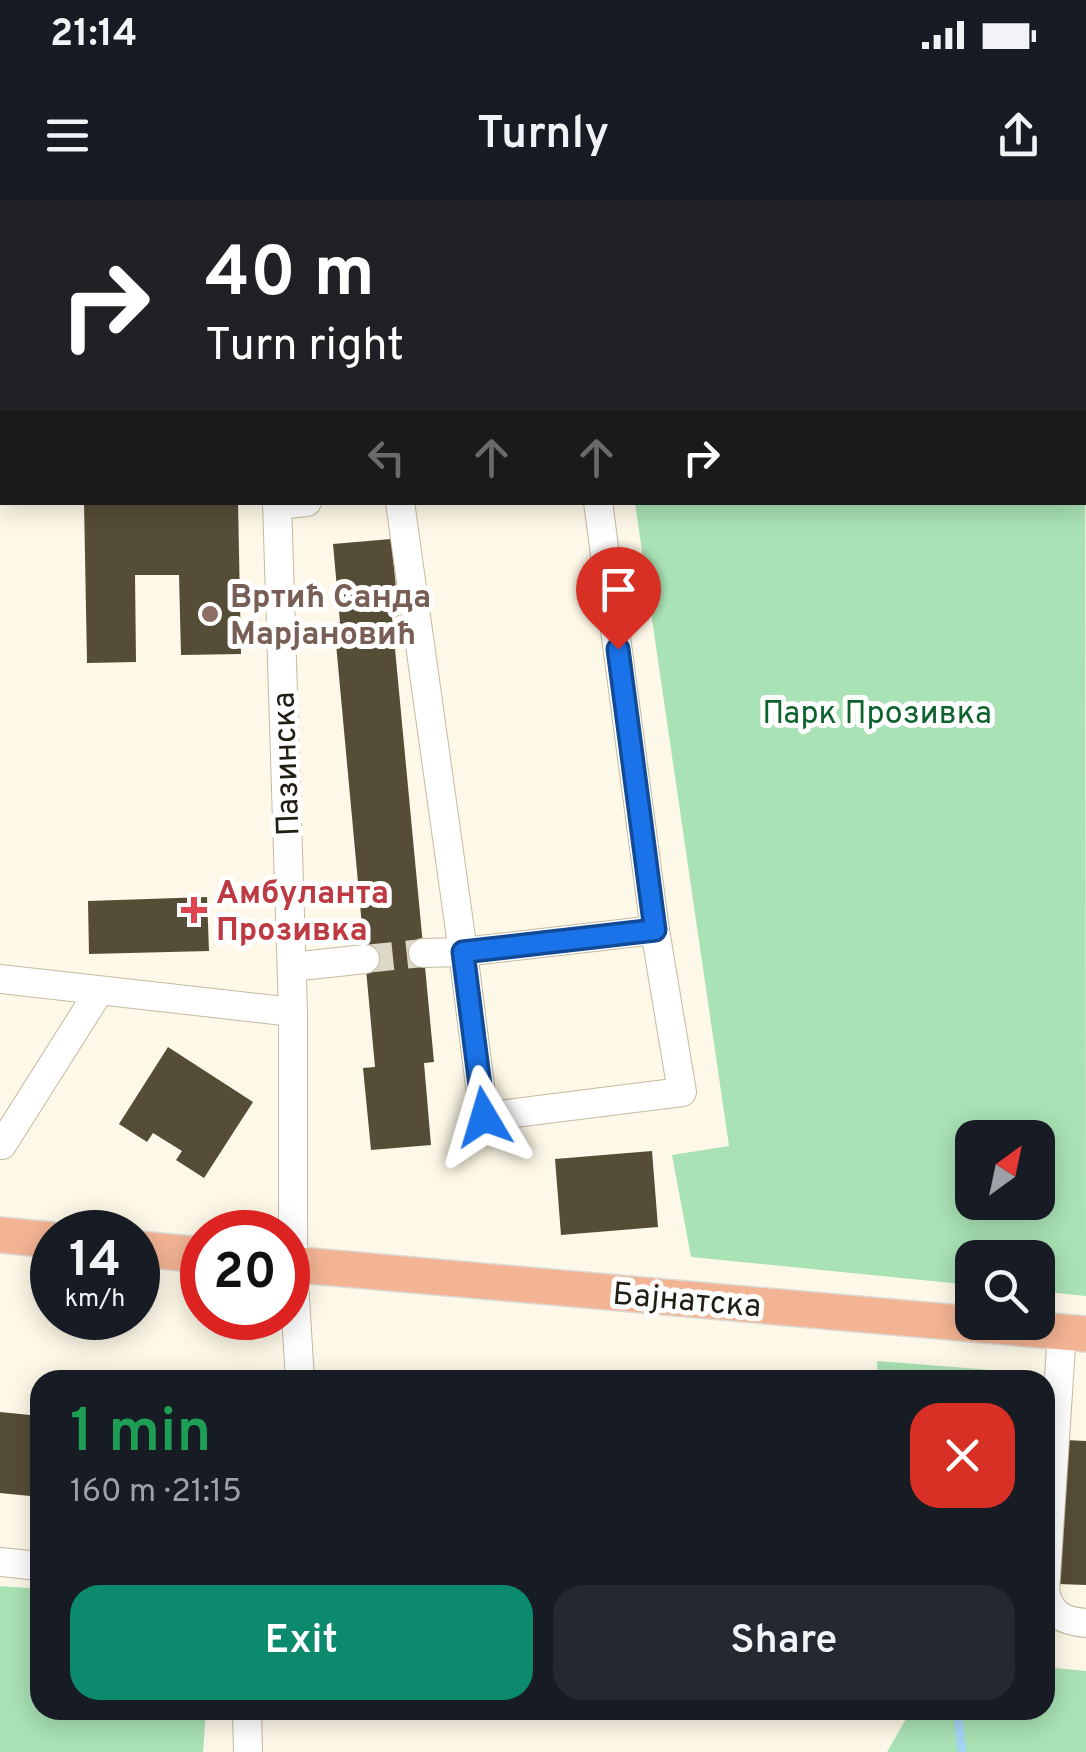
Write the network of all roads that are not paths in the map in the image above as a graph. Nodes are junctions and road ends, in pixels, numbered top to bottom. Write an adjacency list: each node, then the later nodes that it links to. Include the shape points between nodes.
1 (276, 505): 8 (street, Пазинска)
2 (400, 505): 5 (street)
3 (598, 505): 4 (street)
4 (655, 930): 5 (street); 5 (street, via 682,1092 484,1117)
5 (463, 952): 6 (street)
6 (423, 953)
7 (366, 958): 8 (street)
8 (292, 968): 11 (street, Пазинска)
9 (0, 979): 10 (street)
10 (98, 993): 11 (street); 12 (street)
11 (293, 1012): 13 (street, Пазинска)
12 (2, 1145)
13 (291, 1210)
14 (0, 1234): 15 (main road)
15 (30, 1237)
16 (310, 1266): 17 (main road, Бајнатска)
17 (1074, 1332): 20 (street)
18 (297, 1340): 19 (street, Пазинска)
19 (299, 1370)
20 (1055, 1508)
21 (0, 1562): 22 (street)
22 (30, 1565)
23 (1055, 1612): 24 (street)
24 (1086, 1624)
25 (247, 1720): 26 (street)
26 (248, 1752)

